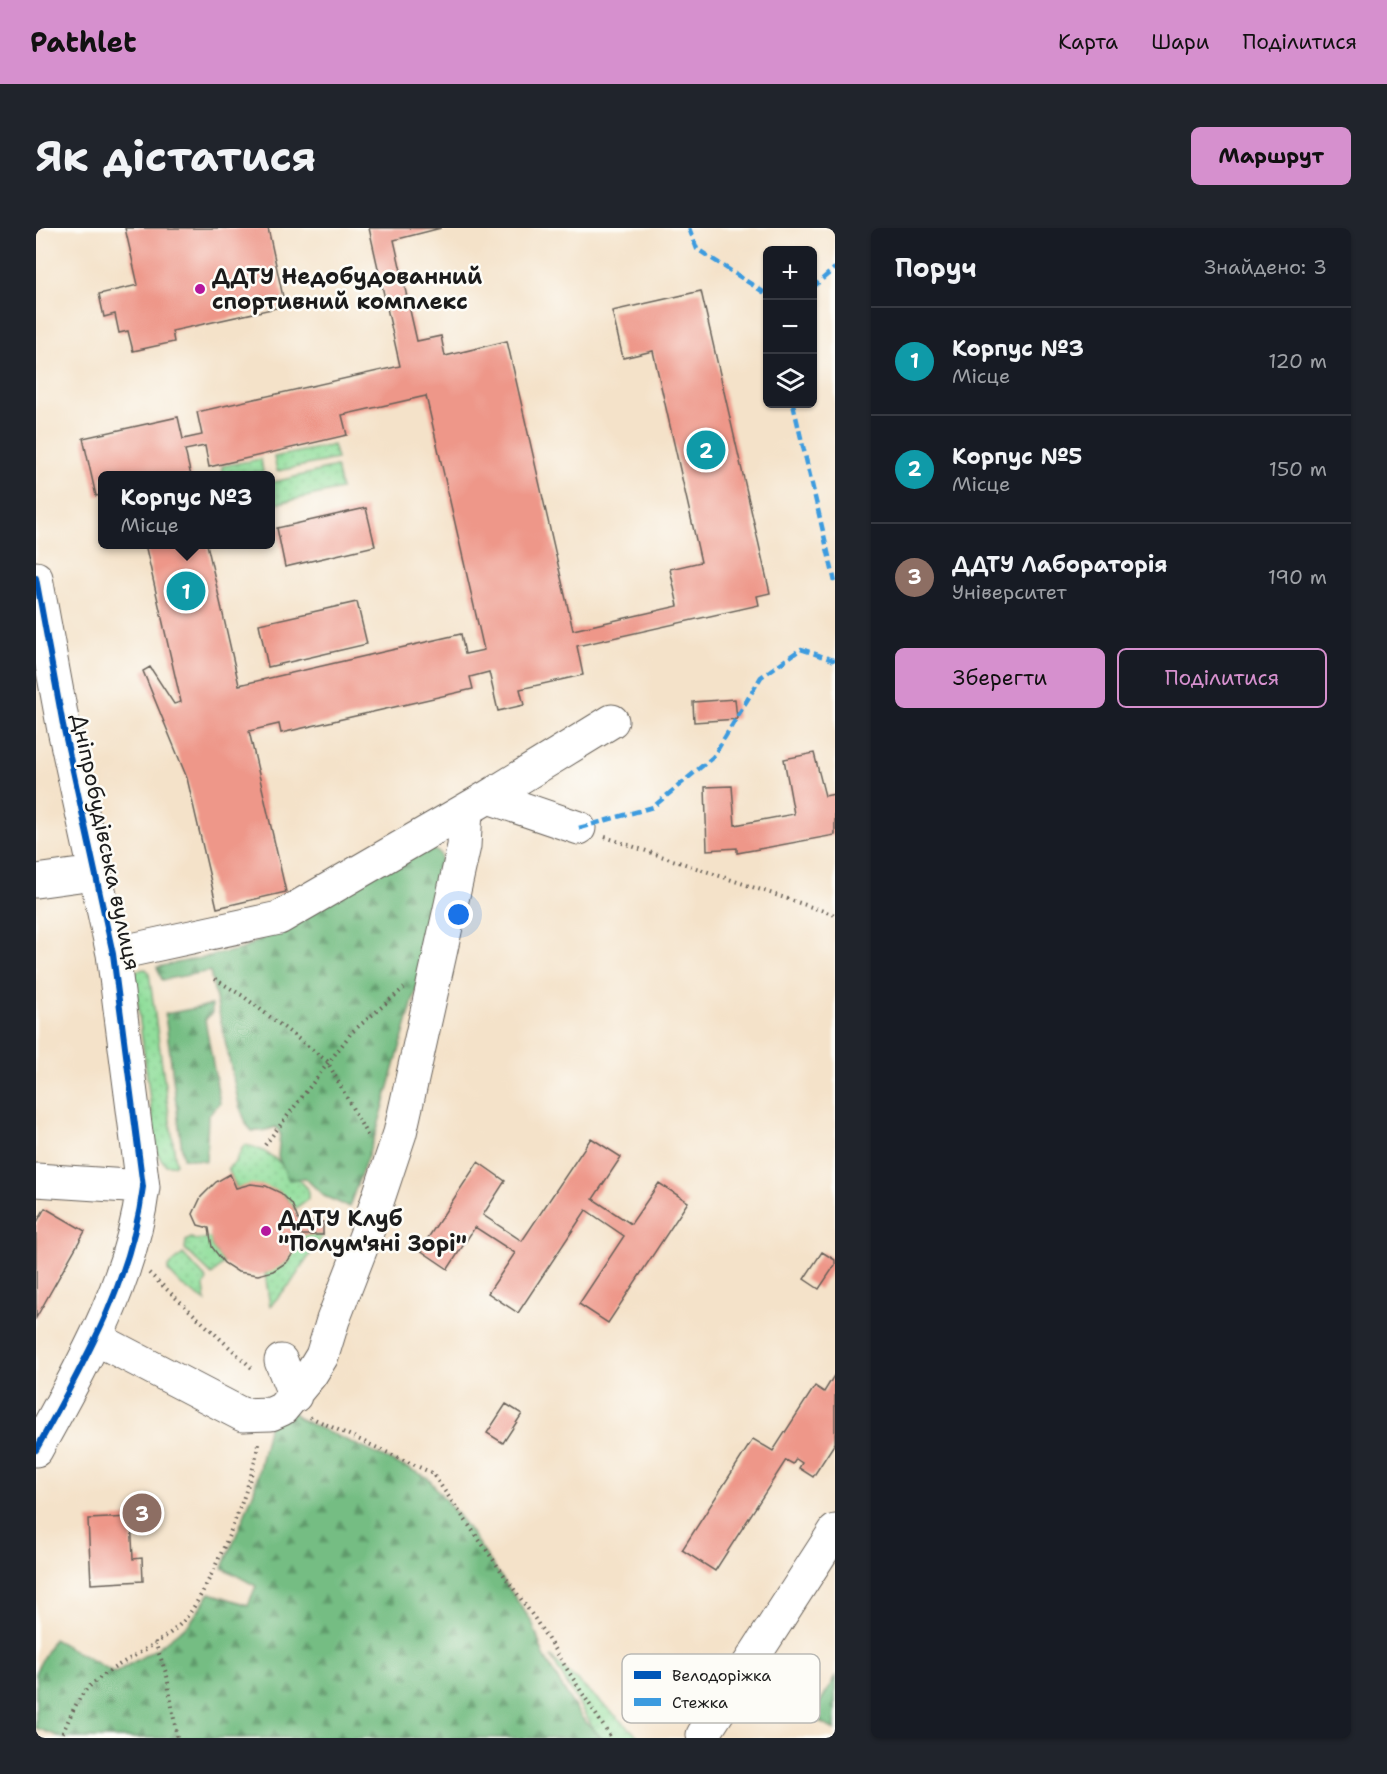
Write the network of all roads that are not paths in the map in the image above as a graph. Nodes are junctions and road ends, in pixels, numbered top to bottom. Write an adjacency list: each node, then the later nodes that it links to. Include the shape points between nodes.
1 (36, 578): 5 (street, Дніпробудівська вулиця)
2 (612, 721): 3 (street)
3 (477, 803): 4 (street); 7 (street, via 279,918); 12 (street, via 400,1133 322,1356)
4 (579, 828)
5 (94, 873): 6 (street); 7 (street, Дніпробудівська вулиця)
6 (36, 881)
7 (112, 954): 9 (street, Дніпробудівська вулиця)
8 (36, 1180): 9 (street)
9 (143, 1187): 10 (street, Дніпробудівська вулиця, via 129,1254)
10 (97, 1339): 12 (street, via 243,1414 271,1414); 13 (street, Дніпробудівська вулиця)
11 (268, 1366): 12 (street)
12 (292, 1399)
13 (36, 1450)
14 (835, 1531): 15 (street)
15 (755, 1654)
16 (711, 1723): 17 (street)
17 (703, 1735)

